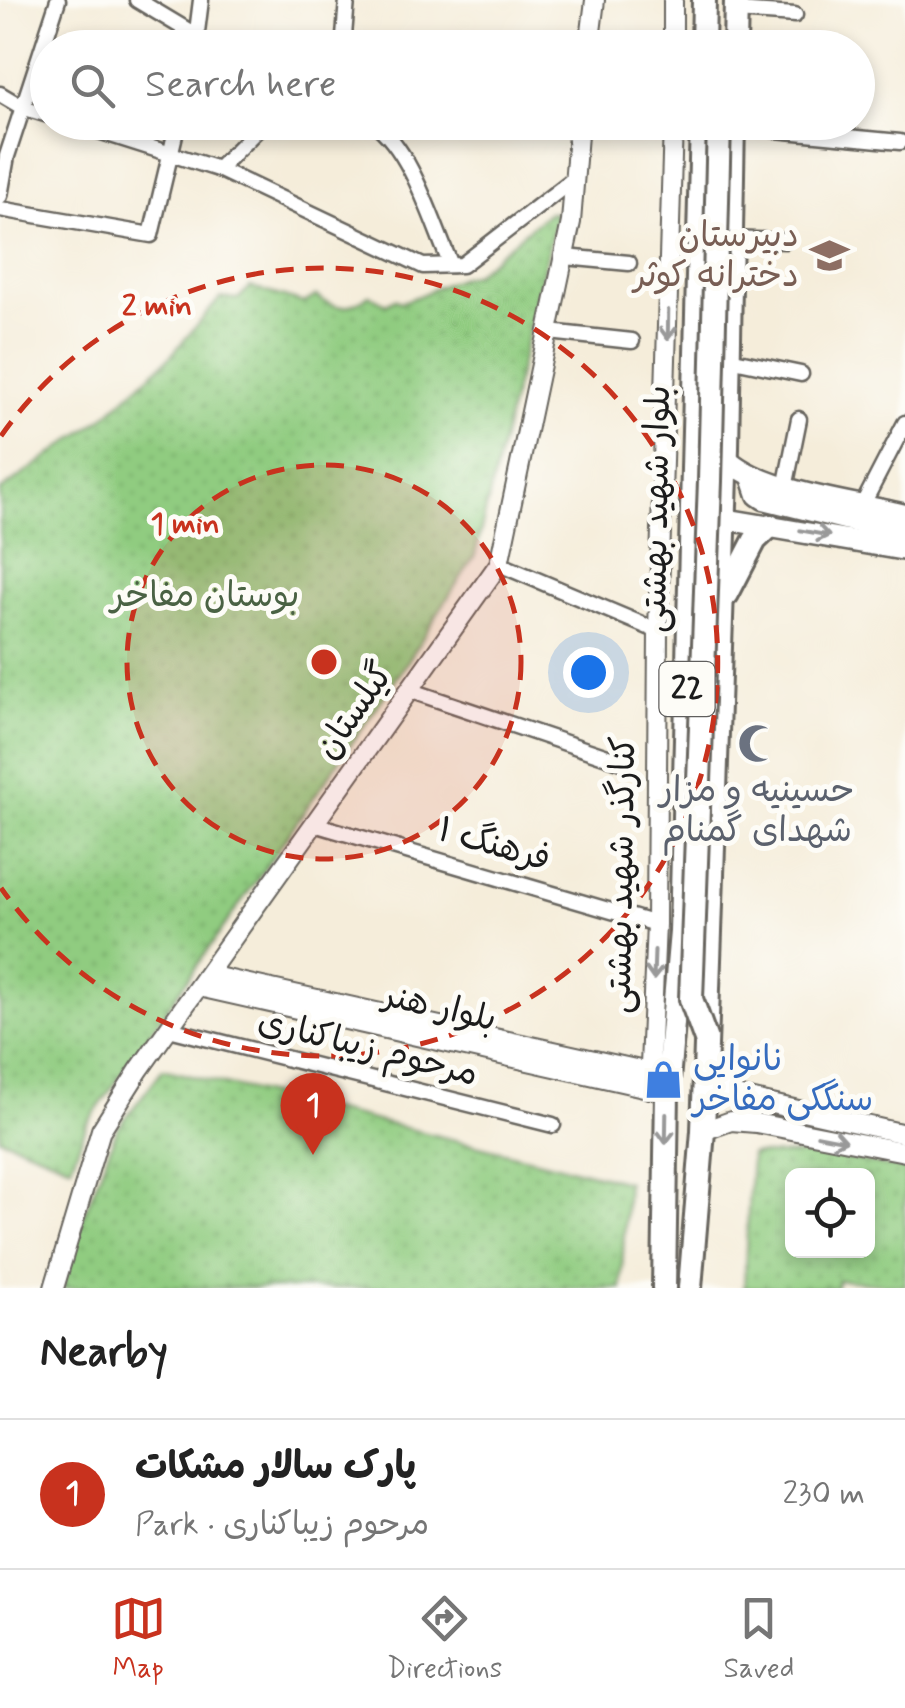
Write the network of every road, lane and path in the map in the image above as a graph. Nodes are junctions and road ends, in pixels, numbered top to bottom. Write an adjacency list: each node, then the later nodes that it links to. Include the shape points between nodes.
1 (58, 0): 10 (street)
2 (137, 0): 11 (street)
3 (201, 0): 12 (street)
4 (347, 0): 13 (street)
5 (595, 0): 14 (street)
6 (673, 0): 15 (street)
7 (704, 0): 16 (highway)
8 (731, 4): 9 (street); 17 (highway); 18 (highway)
9 (795, 15)
10 (48, 30)
11 (179, 30)
12 (197, 30)
13 (344, 30)
14 (591, 30)
15 (673, 30)
16 (703, 30)
17 (724, 30)
18 (733, 30)
19 (30, 84): 21 (street)
20 (0, 94): 21 (street)
21 (22, 108): 22 (street); 39 (street)
22 (30, 110)
23 (127, 140): 36 (street)
24 (174, 140): 36 (street)
25 (247, 140): 37 (street)
26 (392, 140): 47 (street)
27 (578, 140): 38 (street, گیلستان)
28 (672, 140): 66 (street, کنارگذر شهید بهشتی, one-way to 66)
29 (701, 140): 35 (highway, بلوار شهید بهشتی / 22)
30 (728, 140): 73 (highway, bridge, via 692,999)
31 (729, 140): 35 (highway, via 724,171 705,165)
32 (729, 140): 41 (highway, بلوار شهید بهشتی / 22)
33 (872, 140): 34 (street)
34 (900, 142)
35 (701, 151): 40 (highway, بلوار شهید بهشتی / 22)
36 (171, 154): 37 (street); 42 (street, via 150,234)
37 (218, 169): 47 (street, via 423,266)
38 (575, 178): 45 (street, گیلستان); 47 (street, via 462,265)
39 (0, 196)
40 (700, 201): 41 (highway, via 715,184); 59 (highway, بلوار شهید بهشتی / 22)
41 (731, 202): 43 (highway, بلوار شهید بهشتی / 22)
42 (0, 209)
43 (730, 239): 44 (street); 50 (highway, بلوار شهید بهشتی / 22)
44 (785, 241)
45 (564, 257): 46 (street); 48 (street, گیلستان)
46 (629, 263)
47 (451, 265)
48 (548, 332): 49 (street); 64 (street, گیلستان)
49 (632, 341)
50 (729, 359): 51 (street); 54 (highway, بلوار شهید بهشتی / 22)
51 (802, 374)
52 (799, 419): 56 (street)
53 (905, 423): 57 (street)
54 (726, 458): 55 (main road); 60 (highway, بلوار شهید بهشتی / 22)
55 (752, 477): 56 (main road); 62 (main road, via 764,498)
56 (785, 488): 57 (main road)
57 (864, 504): 58 (main road)
58 (905, 515)
59 (692, 516): 60 (highway); 75 (highway, بلوار شهید بهشتی / 22, via 682,932)
60 (724, 519): 61 (main road); 65 (highway, بلوار شهید بهشتی / 22)
61 (770, 526): 63 (main road, one-way to 63); 65 (highway, via 747,553)
62 (905, 534)
63 (905, 550)
64 (499, 564): 66 (street); 67 (street, گیلستان)
65 (721, 606): 73 (highway, بلوار شهید بهشتی / 22)
66 (658, 631): 70 (street, کنارگذر شهید بهشتی)
67 (410, 690): 68 (street); 69 (street, گیلستان)
68 (626, 764)
69 (314, 824): 70 (street, فرهنگ ۱); 71 (street, گیلستان)
70 (656, 924): 75 (street, کنارگذر شهید بهشتی, one-way to 75)
71 (203, 981): 72 (street, گیلستان); 75 (street, بلوار هنر)
72 (169, 1029): 78 (street, مرحوم زیباکناری); 84 (street, گیلستان, via 101,1130)
73 (706, 1040): 74 (highway, بلوار شهید بهشتی / 22)
74 (704, 1080): 76 (street); 79 (highway, بلوار شهید بهشتی / 22)
75 (658, 1082): 83 (highway, بلوار شهید بهشتی / 22, one-way to 83)
76 (758, 1102): 77 (street, via 749,1109); 80 (street)
77 (756, 1123): 79 (street, via 731,1121); 81 (street, one-way to 81)
78 (553, 1125)
79 (703, 1131): 82 (highway, بلوار شهید بهشتی / 22)
80 (905, 1134)
81 (905, 1152)
82 (695, 1220): 87 (highway); 88 (highway, 22)
83 (665, 1256): 85 (highway, 22); 86 (highway, بلوار شهید بهشتی)
84 (54, 1288)
85 (652, 1288)
86 (664, 1288)
87 (690, 1288)
88 (706, 1288)

